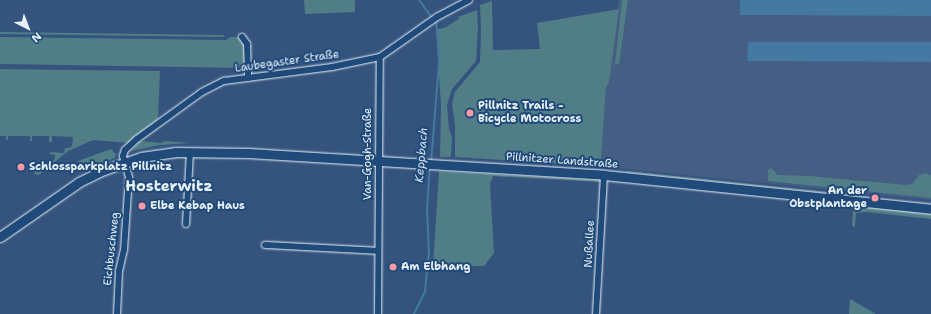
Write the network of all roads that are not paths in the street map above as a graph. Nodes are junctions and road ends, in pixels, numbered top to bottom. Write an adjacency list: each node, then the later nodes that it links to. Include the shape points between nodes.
1 (469, 0): 3 (street, Laubegaster Straße, via 437,17)
2 (242, 37): 4 (street, via 247,44)
3 (380, 57): 4 (street, Laubegaster Straße, via 332,67); 6 (street, Van-Gogh-Straße)
4 (248, 78): 7 (street, Laubegaster Straße, via 224,81 202,92 152,127 125,150)
5 (190, 152): 6 (main road, Pillnitzer Landstraße); 7 (main road, Pillnitzer Landstraße, via 152,155); 10 (street)
6 (378, 161): 8 (main road, Pillnitzer Landstraße); 13 (street, Van-Gogh-Straße)
7 (124, 162): 11 (main road, Pillnitzer Landstraße, via 79,182); 14 (street, Eichbuschweg, via 129,177 124,250 119,271)
8 (604, 176): 9 (main road, Pillnitzer Landstraße); 16 (street, Nußallee)
9 (931, 209)
10 (186, 224)
11 (0, 237)
12 (266, 245): 13 (street)
13 (378, 252): 15 (street, Van-Gogh-Straße)
14 (118, 314)
15 (378, 314)
16 (596, 314)

